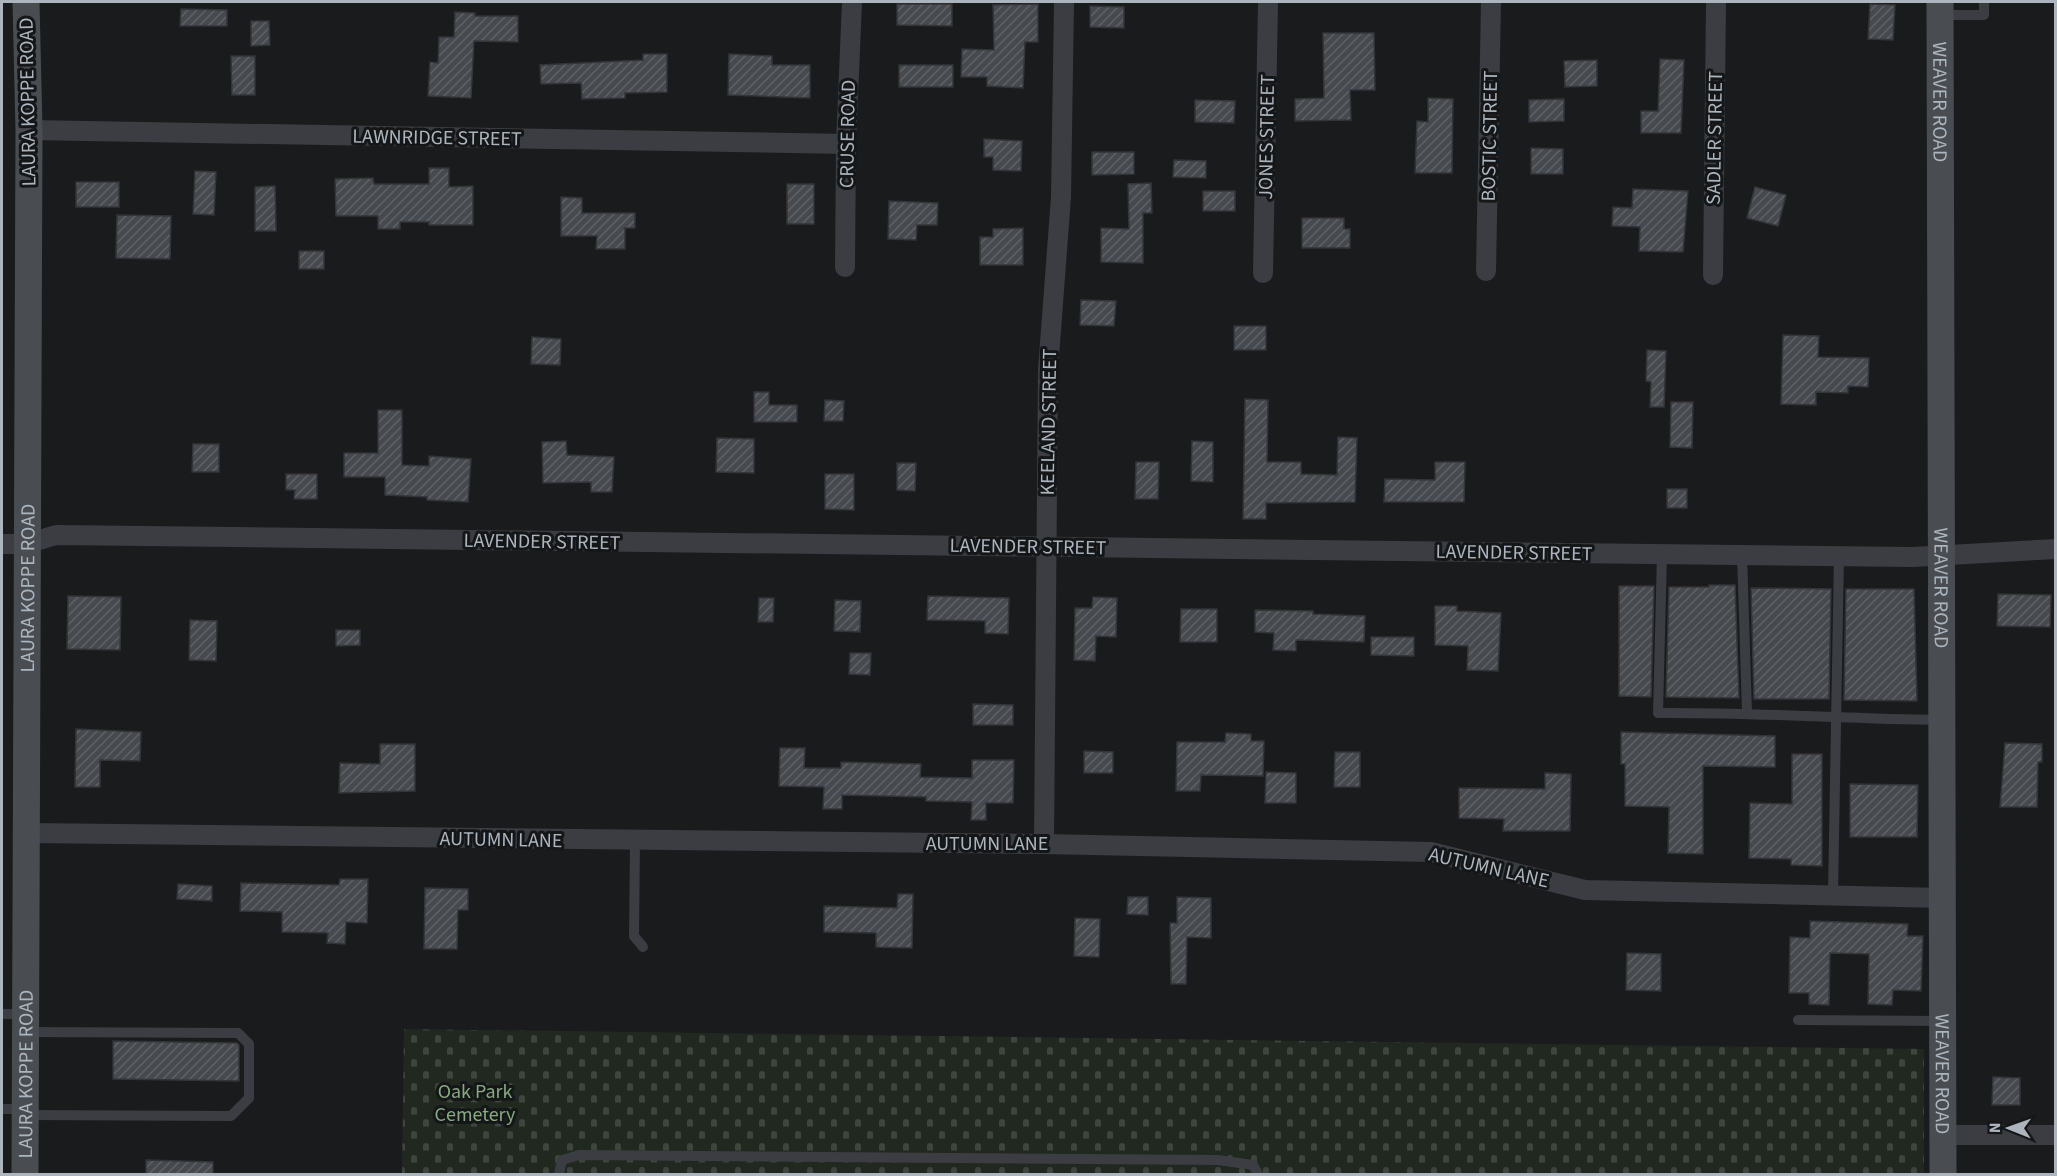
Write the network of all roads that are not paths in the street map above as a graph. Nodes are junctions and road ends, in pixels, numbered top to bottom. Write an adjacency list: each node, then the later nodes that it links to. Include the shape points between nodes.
1 (26, 2): 9 (street, LAURA KOPPE ROAD)
2 (852, 2): 10 (street, CRUSE ROAD)
3 (1064, 2): 16 (street, KEELAND STREET, via 1061,197 1048,370)
4 (1268, 2): 13 (street, JONES STREET)
5 (1491, 2): 12 (street, BOSTIC STREET)
6 (1716, 2): 14 (street, SADLER STREET)
7 (1984, 2): 8 (lane, via 1984,15)
8 (1940, 8): 21 (street, WEAVER ROAD)
9 (29, 130): 10 (street, LAWNRIDGE STREET); 15 (street, LAURA KOPPE ROAD)
10 (846, 144): 11 (street, CRUSE ROAD)
11 (845, 267)
12 (1486, 271)
13 (1263, 273)
14 (1713, 275)
15 (14, 544): 16 (street, LAVENDER STREET, via 56,535); 25 (street, LAURA KOPPE ROAD)
16 (1046, 546): 18 (street, LAVENDER STREET); 27 (street, KEELAND STREET)
17 (2055, 549): 21 (street, LAVENDER STREET)
18 (1662, 554): 19 (street, LAVENDER STREET); 22 (lane, via 1658,713)
19 (1742, 554): 20 (street, LAVENDER STREET); 22 (lane)
20 (1839, 555): 21 (street, LAVENDER STREET); 23 (lane)
21 (1941, 556): 24 (street, WEAVER ROAD)
22 (1747, 712): 23 (lane)
23 (1836, 719): 24 (lane); 28 (lane)
24 (1941, 720): 29 (street, WEAVER ROAD)
25 (27, 834): 26 (street, AUTUMN LANE); 31 (street, LAURA KOPPE ROAD)
26 (634, 841): 27 (street, AUTUMN LANE); 30 (lane, via 634,936)
27 (1044, 844): 28 (street, AUTUMN LANE, via 1431,852 1585,890)
28 (1833, 894): 29 (street, AUTUMN LANE)
29 (1942, 898): 33 (street, WEAVER ROAD)
30 (643, 946)
31 (17, 1020): 34 (street, LAURA KOPPE ROAD); 34 (lane, via 238,1033 249,1044 249,1098 231,1116)
32 (1798, 1020): 33 (lane)
33 (1943, 1021): 35 (street, WEAVER ROAD)
34 (17, 1111): 37 (street, LAURA KOPPE ROAD)
35 (1943, 1135): 36 (street); 40 (street, WEAVER ROAD)
36 (2055, 1135)
37 (25, 1174)
38 (559, 1174): 39 (lane, via 562,1160 579,1155 1218,1160 1253,1165)
39 (1258, 1174)
40 (1943, 1174)

